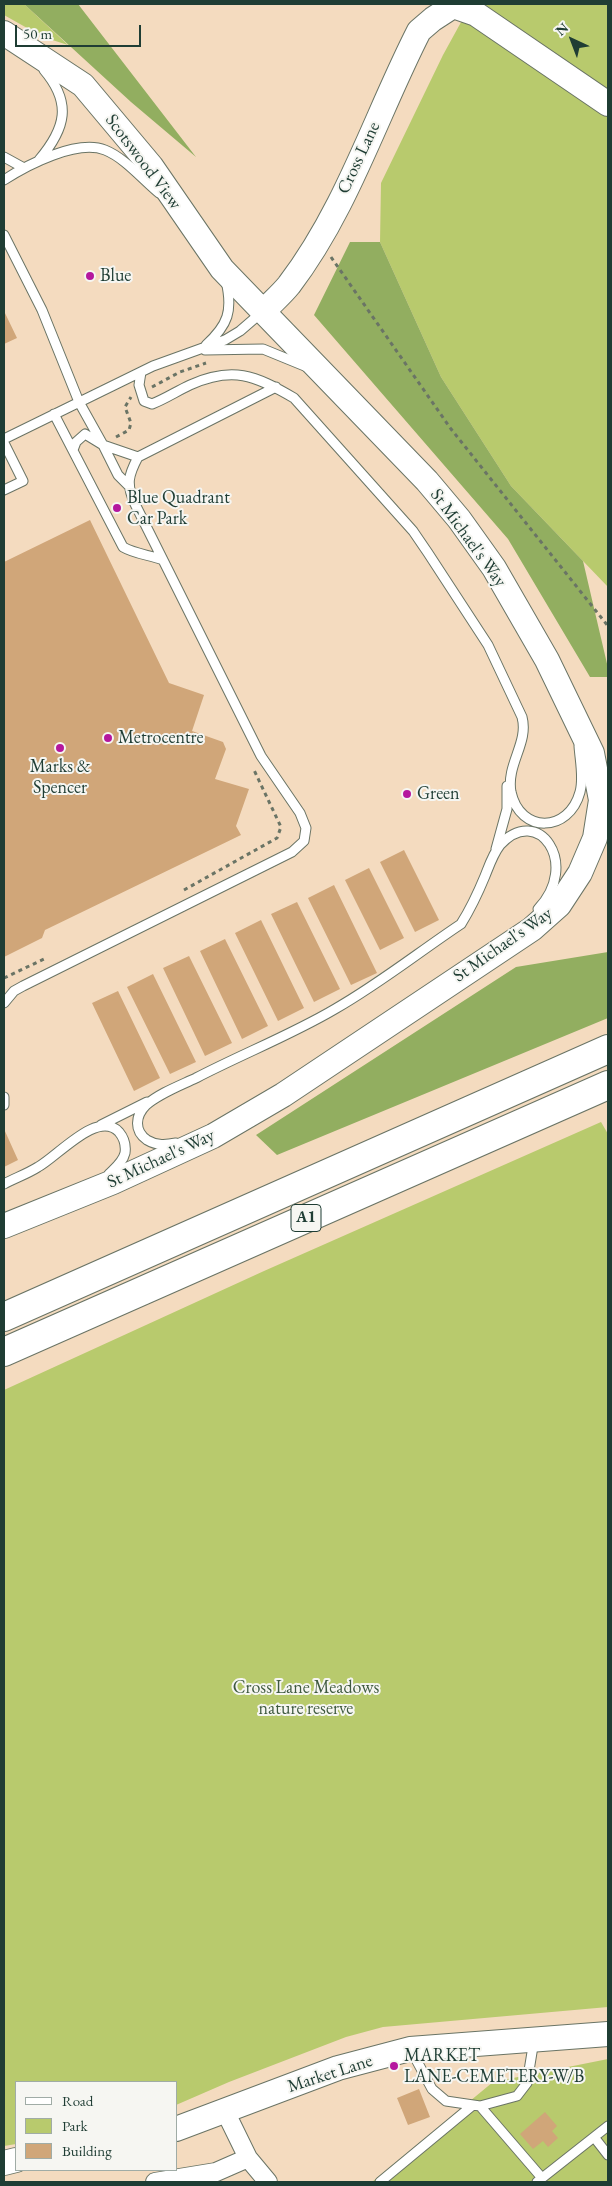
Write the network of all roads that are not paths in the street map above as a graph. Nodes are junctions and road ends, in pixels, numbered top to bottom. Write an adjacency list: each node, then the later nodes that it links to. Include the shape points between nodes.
1 (453, 5): 3 (street, Cross Lane, via 476,14); 11 (street, Cross Lane, via 419,31 317,243 288,286)
2 (11, 38): 5 (lane, via 54,82 62,99 63,118 59,133); 8 (street, Scotswood View, via 83,85 151,166)
3 (608, 104)
4 (4, 157): 6 (lane)
5 (39, 160): 6 (lane); 8 (lane, via 84,147 104,149)
6 (24, 168): 7 (lane)
7 (4, 180)
8 (182, 213): 10 (street, Scotswood View)
9 (4, 235): 16 (lane, via 42,310)
10 (222, 269): 11 (street, Scotswood View); 12 (lane, via 230,306 227,321)
11 (262, 312): 12 (lane, via 232,336); 14 (street, St Michael's Way)
12 (200, 350): 13 (lane); 14 (lane, via 263,349)
13 (140, 372): 15 (lane, via 140,393 144,401 152,404 202,380 229,374 246,375); 16 (lane)
14 (324, 374): 25 (street, St Michael's Way, via 427,480 494,568 547,660)
15 (276, 388): 21 (lane); 26 (lane, via 294,398 413,531 467,610 488,645 522,717 523,739)
16 (79, 402): 17 (lane); 19 (lane)
17 (54, 414): 18 (lane); 20 (lane)
18 (4, 441): 23 (lane, via 23,481)
19 (104, 444): 20 (lane, via 86,434 76,442); 21 (lane); 22 (lane, via 118,475)
20 (73, 450): 24 (lane, via 123,547)
21 (138, 457): 22 (lane)
22 (128, 485): 24 (lane)
23 (4, 490)
24 (163, 560): 31 (lane, via 261,756 300,813 306,828 304,841 292,852 23,986)
25 (578, 725): 26 (lane, via 580,793 568,812 552,824 535,822 521,812 511,792); 30 (street, St Michael's Way, via 592,753 601,800 595,838 580,873 559,905 532,928)
26 (513, 762): 27 (lane, via 508,774 507,809)
27 (494, 855): 28 (lane, via 514,834 523,832 542,836 550,843 556,860 554,885 547,900); 35 (lane, via 472,907 461,924 335,1009)
28 (528, 919)
29 (520, 925): 30 (lane)
30 (484, 959): 38 (street, St Michael's Way, via 283,1095)
31 (4, 1003)
32 (608, 1049): 42 (highway, A1)
33 (608, 1085): 43 (highway, A1)
34 (4, 1098): 36 (lane)
35 (157, 1098): 37 (lane); 38 (lane, via 138,1115 137,1129 148,1141 158,1145)
36 (4, 1105)
37 (100, 1126): 39 (lane, via 86,1132 39,1167); 40 (lane, via 113,1128 124,1140 126,1147 119,1165)
38 (212, 1136): 40 (street, St Michael's Way)
39 (4, 1184)
40 (50, 1208): 41 (street, St Michael's Way)
41 (4, 1226)
42 (4, 1318)
43 (4, 1352)
44 (608, 2034): 45 (street, Market Lane)
45 (534, 2040): 46 (street, Market Lane); 47 (lane, via 527,2083 517,2096)
46 (410, 2050): 47 (lane, via 432,2089 446,2102); 48 (street, Market Lane, via 338,2068)
47 (476, 2106): 54 (lane); 57 (lane)
48 (225, 2111): 50 (street, Market Lane); 53 (street)
49 (608, 2126): 51 (lane)
50 (178, 2128)
51 (594, 2137): 52 (lane); 54 (lane)
52 (608, 2155)
53 (248, 2158): 55 (street, via 216,2172); 56 (street)
54 (539, 2180)
55 (154, 2182)
56 (268, 2182)
57 (380, 2182)

